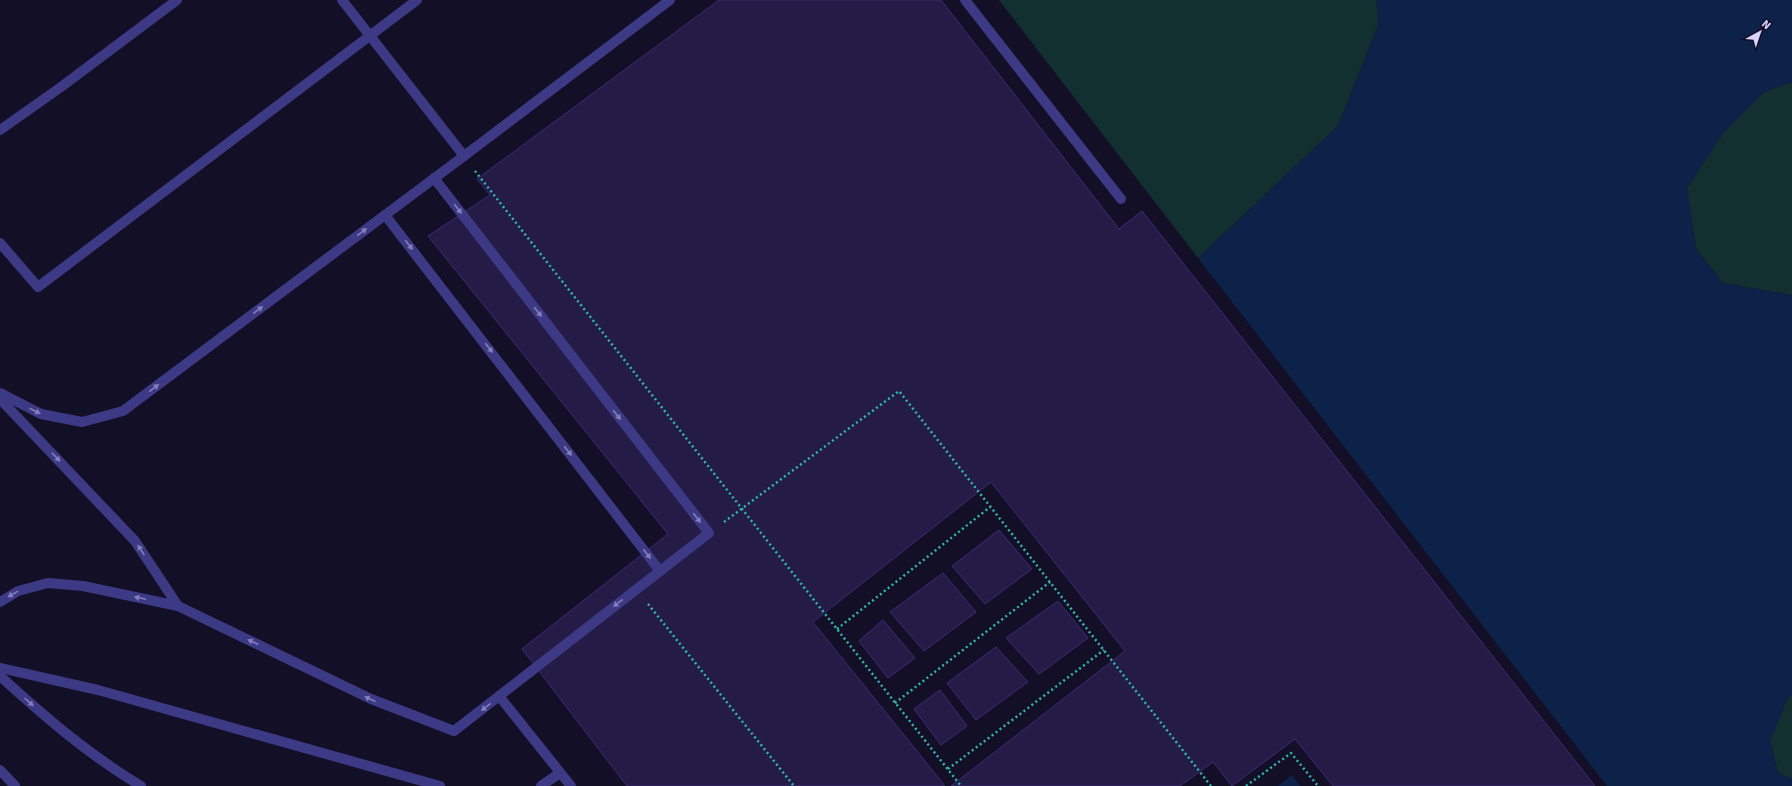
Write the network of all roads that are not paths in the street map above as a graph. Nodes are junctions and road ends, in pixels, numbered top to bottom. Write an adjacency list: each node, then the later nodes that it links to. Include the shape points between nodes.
1 (177, 0): 7 (lane, via 61,88)
2 (342, 0): 6 (lane)
3 (417, 0): 6 (lane)
4 (670, 0): 8 (lane)
5 (966, 0): 10 (lane)
6 (370, 36): 8 (lane); 12 (lane, via 38,287)
7 (0, 130)
8 (464, 156): 9 (lane)
9 (434, 178): 11 (lane); 15 (lane, one-way to 15, via 709,533)
10 (1121, 199)
11 (385, 215): 13 (lane, one-way to 11, via 41,414 82,422 123,411); 15 (lane, one-way to 15)
12 (0, 244)
13 (0, 393)
14 (0, 399): 17 (lane, via 135,541)
15 (660, 571): 20 (lane, one-way to 20)
16 (0, 602): 17 (lane, one-way to 16, via 83,586 48,583 18,591)
17 (178, 606): 20 (lane, one-way to 17, via 454,731 371,699)
18 (0, 668): 25 (lane, via 98,690)
19 (0, 676): 24 (lane, one-way to 24, via 46,719 81,746)
20 (499, 696): 22 (lane)
21 (0, 770): 23 (lane)
22 (560, 772): 26 (lane); 27 (lane)
23 (15, 786)
24 (142, 786)
25 (440, 786)
26 (542, 786)
27 (571, 786)

